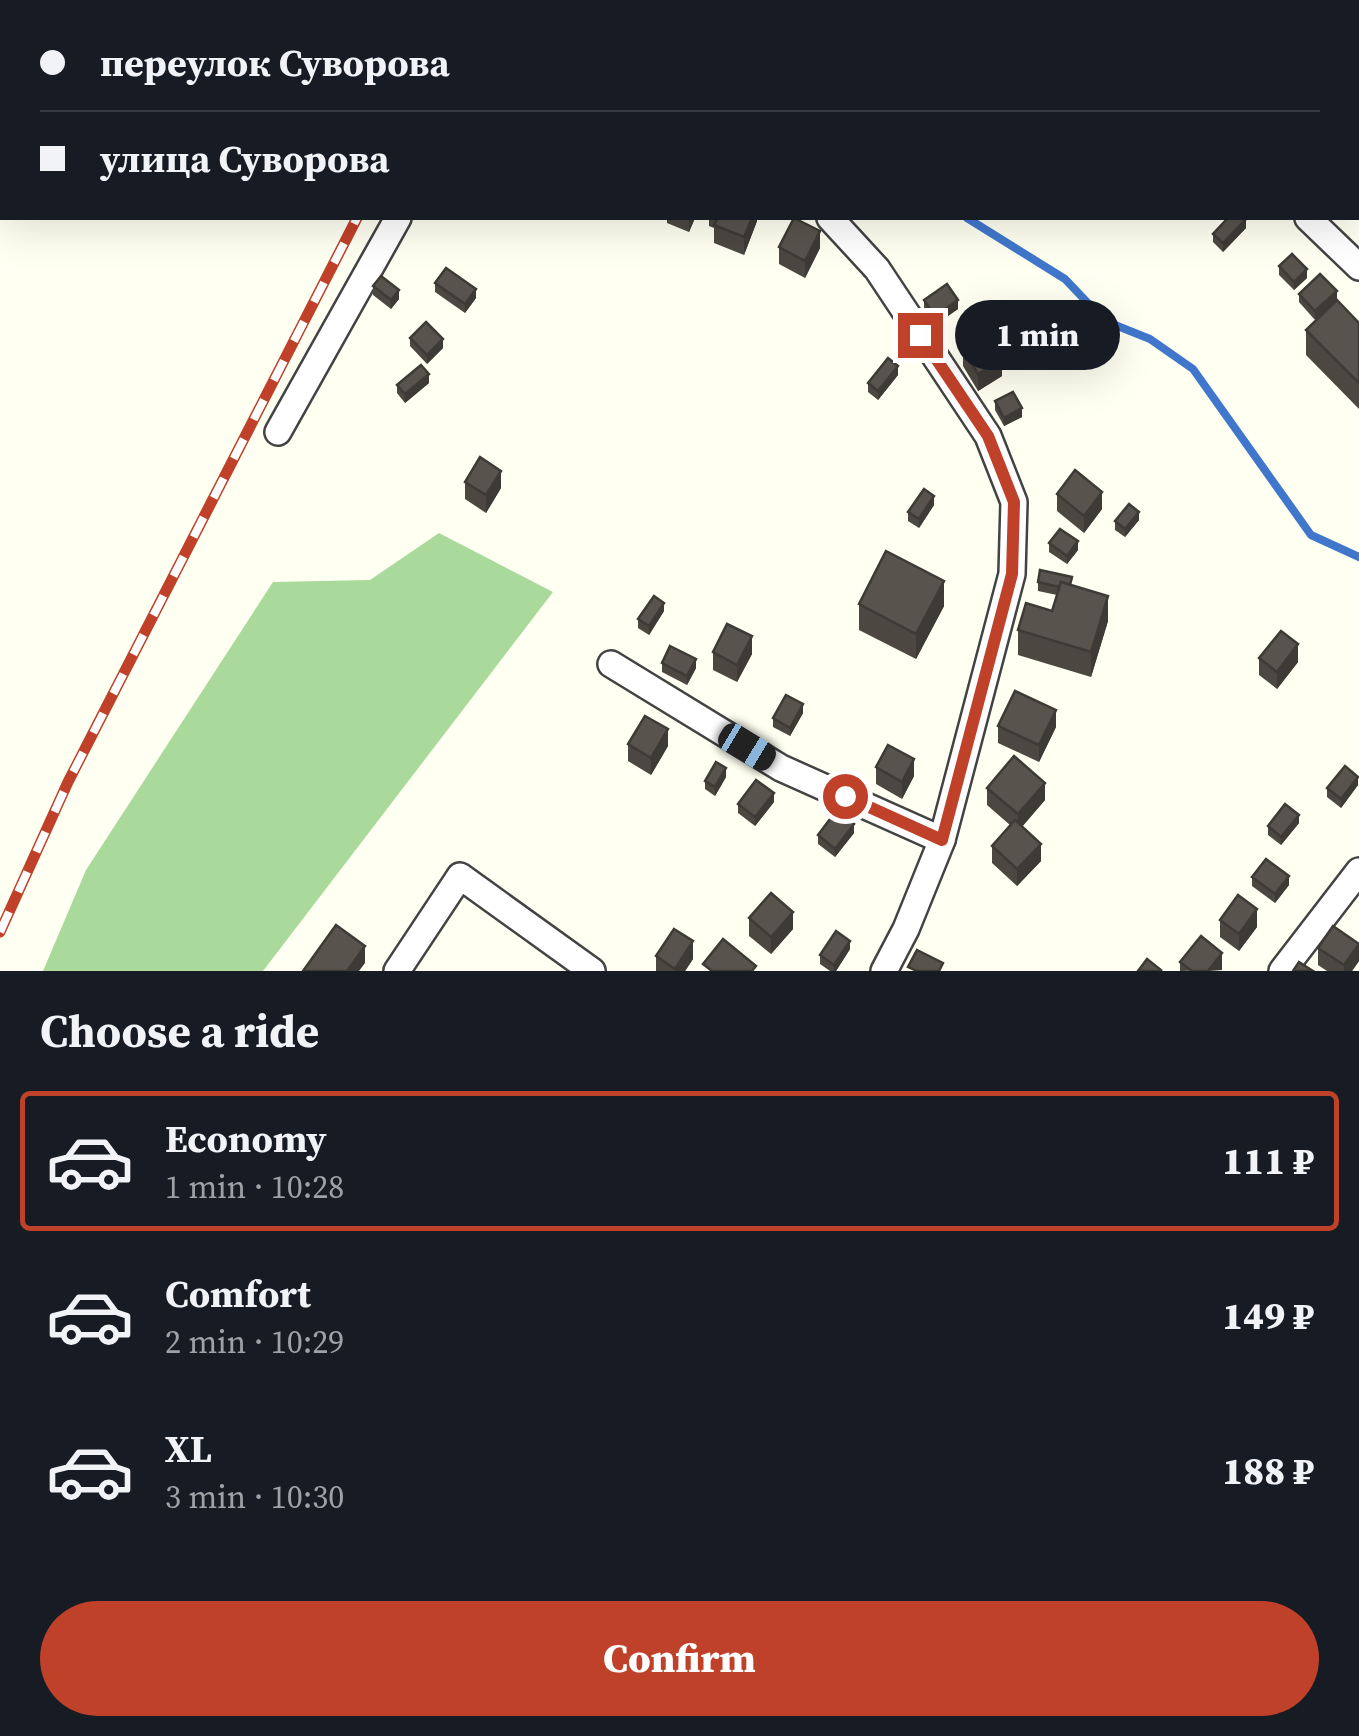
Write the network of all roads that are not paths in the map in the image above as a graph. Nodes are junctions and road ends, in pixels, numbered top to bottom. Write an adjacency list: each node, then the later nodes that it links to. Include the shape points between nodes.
1 (397, 220): 5 (street)
2 (832, 220): 7 (street, via 876,269 988,436 1014,502 1012,574)
3 (1310, 220): 4 (street)
4 (1359, 267)
5 (278, 432)
6 (611, 664): 7 (street, via 781,768)
7 (942, 840): 11 (street)
8 (1359, 871): 12 (street)
9 (398, 971): 10 (street, via 460,876)
10 (592, 971)
11 (884, 971)
12 (1282, 971)

